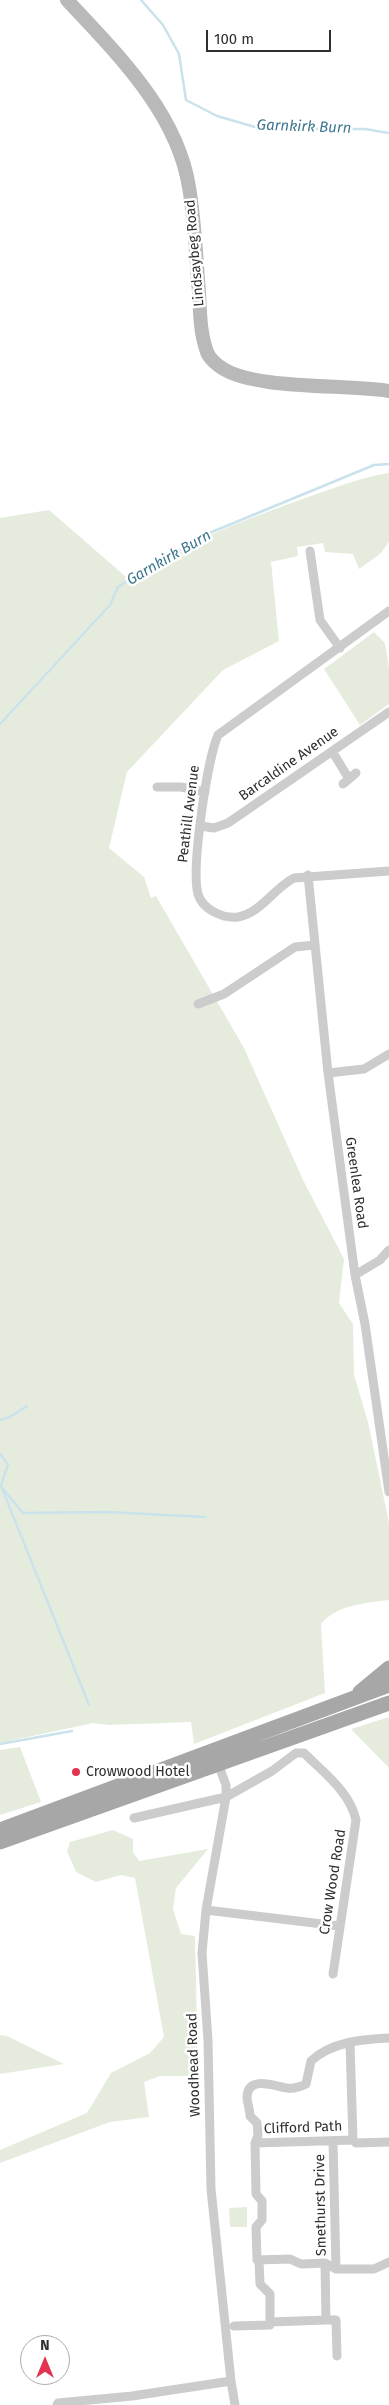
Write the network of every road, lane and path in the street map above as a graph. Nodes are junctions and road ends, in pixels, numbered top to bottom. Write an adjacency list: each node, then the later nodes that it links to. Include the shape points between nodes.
1 (67, 0): 2 (main road, Lindsaybeg Road, via 124,62 171,132 184,162 202,334 208,354 220,368 250,380)
2 (389, 391)
3 (310, 551): 5 (street, via 320,620)
4 (389, 611): 5 (street, Peathill Avenue)
5 (340, 648): 10 (street, Peathill Avenue, via 218,735 212,748)
6 (389, 712): 7 (street, Barcaldine Avenue)
7 (332, 750): 8 (street); 11 (street, Barcaldine Avenue, via 228,823 214,828)
8 (350, 779)
9 (157, 787): 10 (street)
10 (205, 792): 11 (street, Peathill Avenue)
11 (201, 826): 13 (street, Peathill Avenue, via 195,878 198,896 205,907 222,915 238,917 258,908 281,884)
12 (389, 871): 13 (street, Peathill Avenue)
13 (308, 875): 14 (street, Greenlea Road)
14 (315, 945): 15 (street, via 294,947 224,994); 17 (street, Greenlea Road)
15 (198, 1004)
16 (389, 1054): 17 (street, via 364,1069)
17 (328, 1073): 19 (street, Greenlea Road)
18 (389, 1250): 19 (street, via 380,1260)
19 (355, 1275): 20 (street, Greenlea Road)
20 (389, 1492)
21 (389, 1668): 23 (main road)
22 (389, 1685): 23 (main road)
23 (349, 1700): 25 (main road)
24 (389, 1702): 25 (main road)
25 (216, 1757): 26 (street, Woodhead Road, via 226,1785); 28 (main road); 29 (main road)
26 (226, 1797): 27 (street); 30 (street, Woodhead Road); 31 (street, Crow Wood Road, via 296,1753 304,1753 347,1796 356,1820)
27 (134, 1818)
28 (0, 1830)
29 (0, 1842)
30 (206, 1910): 31 (street); 47 (street, Woodhead Road, via 202,1953 208,2040 211,2189)
31 (339, 1926): 32 (street, Crow Wood Road)
32 (332, 1974)
33 (389, 2038): 34 (street, via 365,2039)
34 (350, 2044): 35 (street); 37 (street, via 319,2052 311,2060 309,2079 301,2087 285,2088 261,2083 249,2090 250,2116 257,2122)
35 (353, 2140): 36 (street, Clifford Path); 38 (street, Clifford Path)
36 (333, 2141): 37 (street, Clifford Path); 42 (street, Smethurst Drive)
37 (255, 2142): 39 (street, via 256,2194 262,2201 262,2220 256,2228)
38 (389, 2142)
39 (259, 2260): 41 (street); 44 (street, via 260,2284 270,2294)
40 (389, 2262): 42 (street, via 374,2269)
41 (325, 2263): 42 (street); 43 (street)
42 (336, 2269)
43 (326, 2320): 44 (street); 46 (street, via 336,2320)
44 (270, 2322): 45 (street, via 270,2325)
45 (234, 2326)
46 (337, 2356)
47 (231, 2381): 48 (street); 49 (street, Woodhead Road)
48 (57, 2405)
49 (235, 2405)

